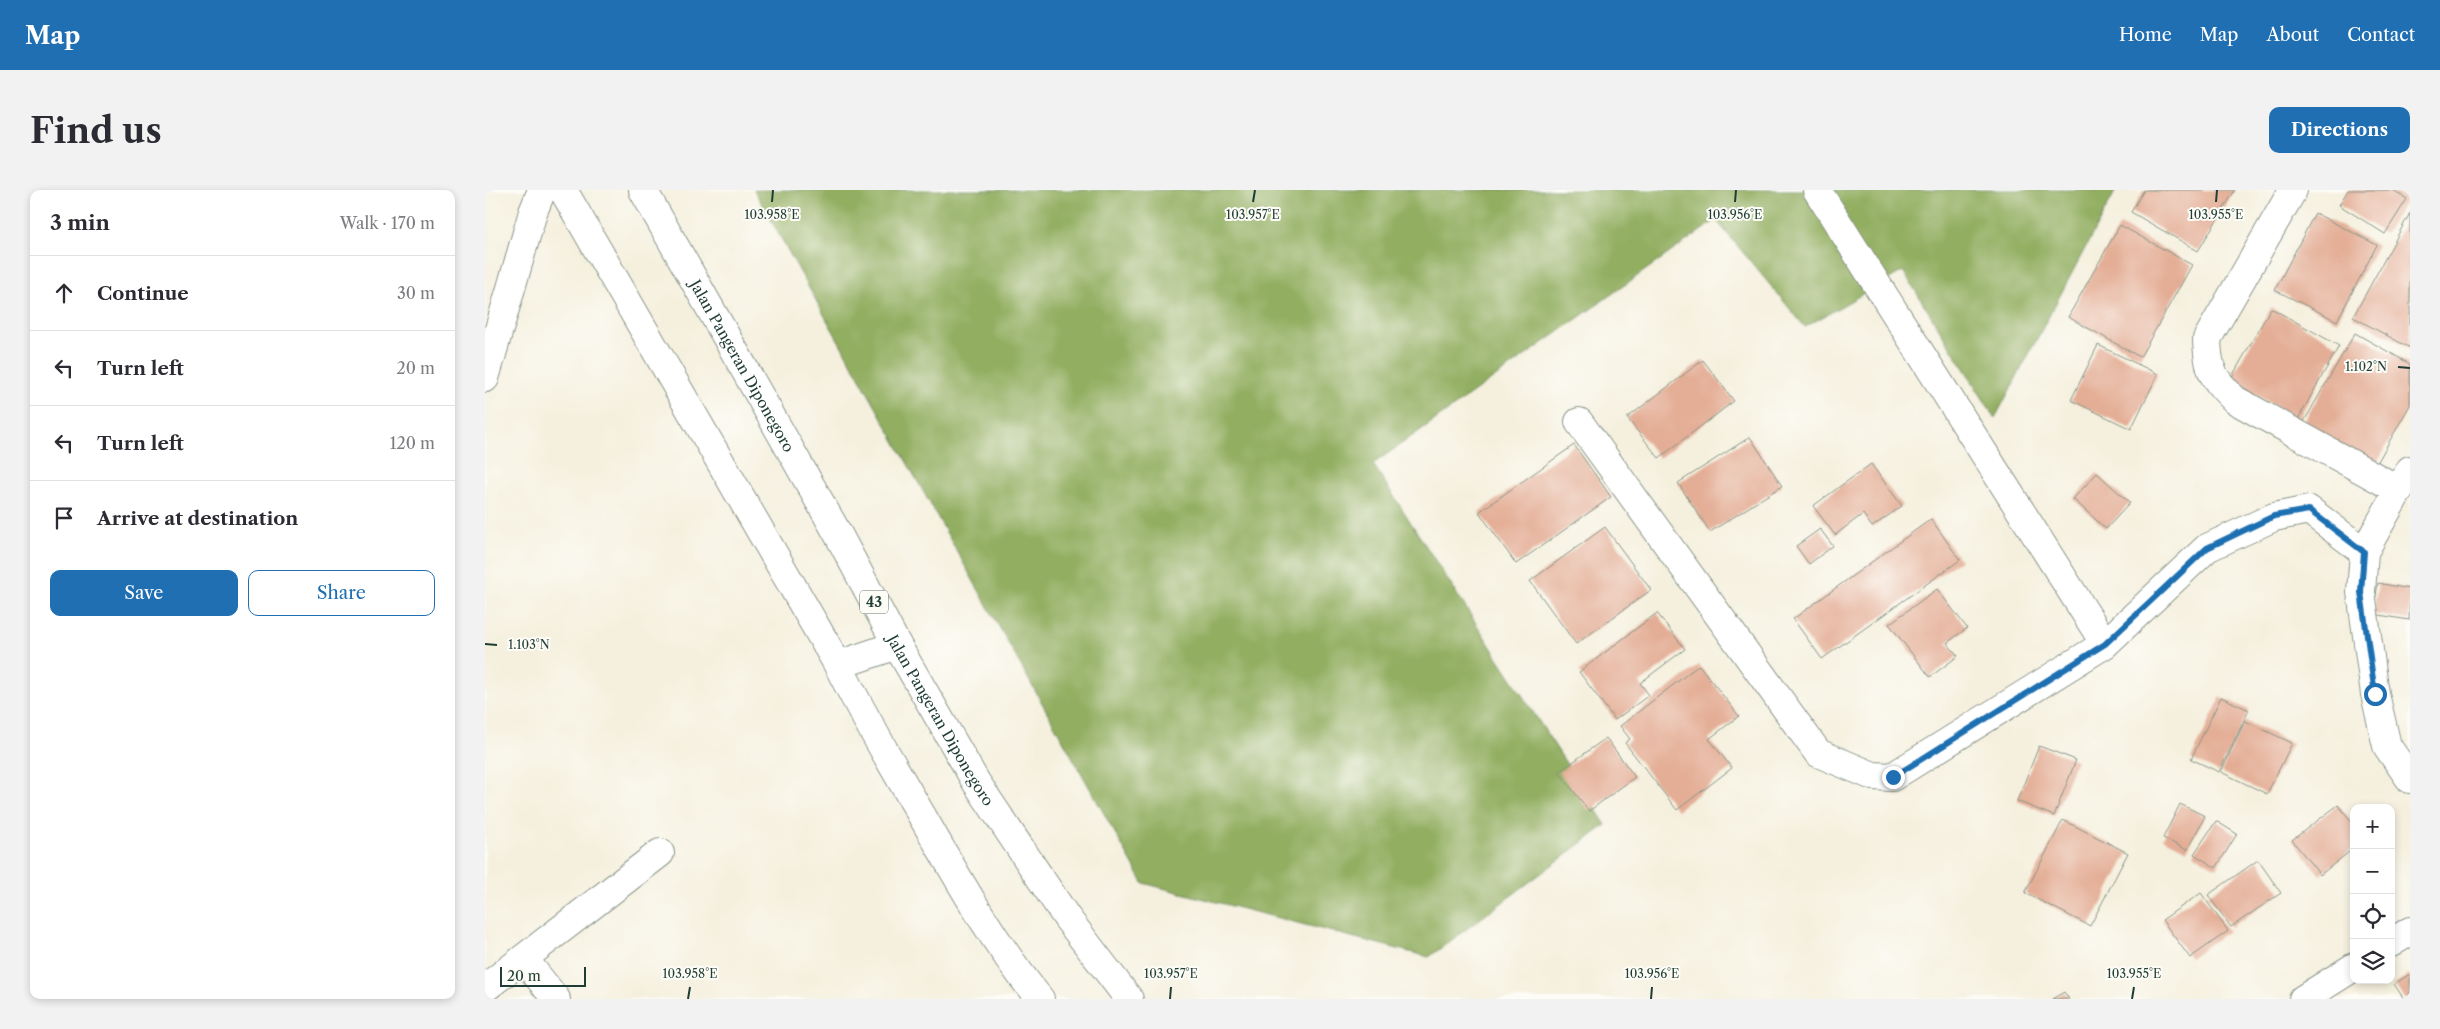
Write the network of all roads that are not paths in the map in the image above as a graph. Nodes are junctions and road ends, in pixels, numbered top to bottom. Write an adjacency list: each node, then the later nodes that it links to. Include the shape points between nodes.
1 (542, 190): 6 (main road)
2 (563, 190): 12 (main road)
3 (643, 190): 11 (main road, Jalan Pangeran Diponegoro / 43, via 838,534)
4 (1817, 190): 10 (main road)
5 (2293, 190): 8 (main road, via 2207,339 2208,360 2215,380 2235,400)
6 (485, 378)
7 (1579, 422): 10 (main road, via 1819,753 1873,776 1893,777)
8 (2404, 480): 9 (main road)
9 (2364, 552): 10 (main road, via 2309,510 2274,516 2207,548); 13 (main road, via 2361,592 2375,694 2387,746)
10 (2105, 644)
11 (897, 645): 12 (main road); 22 (main road, Jalan Pangeran Diponegoro / 43, via 976,782 1026,859)
12 (838, 665): 21 (main road, via 854,699 985,921)
13 (2410, 779)
14 (660, 853): 17 (main road)
15 (2410, 931): 16 (main road)
16 (2395, 940)
17 (524, 959): 19 (main road); 20 (main road)
18 (2350, 970): 23 (main road)
19 (485, 988)
20 (555, 999)
21 (1040, 999)
22 (1129, 999)
23 (2303, 999)

